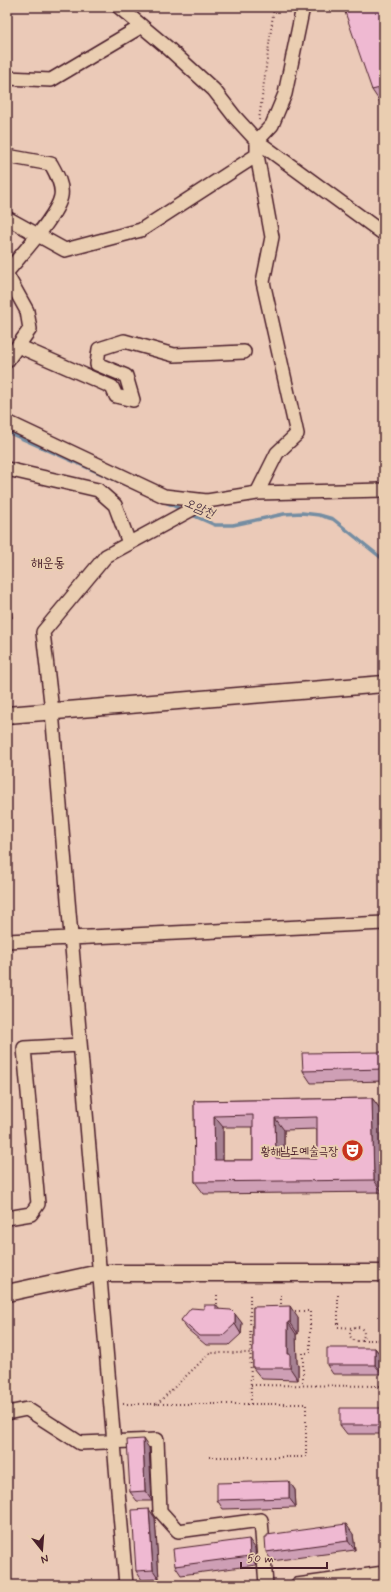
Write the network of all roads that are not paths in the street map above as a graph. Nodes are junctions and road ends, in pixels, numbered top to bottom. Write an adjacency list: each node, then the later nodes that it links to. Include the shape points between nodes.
1 (119, 7): 3 (street)
2 (303, 7): 5 (street, via 285,94 272,125)
3 (142, 26): 4 (street, via 51,80); 5 (street, via 214,90)
4 (7, 78)
5 (257, 148): 8 (street, via 141,230 65,250); 9 (street); 17 (street, via 272,237 263,282 297,434 277,453)
6 (7, 156): 8 (street, via 51,164 59,179 62,196 54,214)
7 (7, 218): 8 (street)
8 (37, 234): 10 (street)
9 (384, 234)
10 (7, 274): 11 (street, via 27,311 30,329)
11 (18, 346): 12 (street, via 112,387 116,396 133,400 126,376 97,364 99,349 124,341 174,355); 13 (street)
12 (244, 352)
13 (7, 361)
14 (7, 422): 18 (street, via 164,496)
15 (7, 469): 19 (street, via 98,490 115,505)
16 (384, 490): 17 (street)
17 (257, 493): 18 (street)
18 (202, 504): 19 (street)
19 (129, 543): 21 (street, via 106,556 43,632)
20 (384, 684): 21 (main road)
21 (52, 711): 22 (main road); 24 (street)
22 (7, 715)
23 (384, 923): 24 (street)
24 (70, 939): 25 (street); 26 (street)
25 (7, 941)
26 (80, 1045): 27 (street, via 24,1048 38,1204 31,1214); 28 (street)
27 (7, 1218)
28 (100, 1272): 29 (main road); 30 (main road); 32 (street)
29 (384, 1273)
30 (7, 1293)
31 (7, 1413): 32 (street, via 27,1409 80,1443)
32 (113, 1442): 34 (street); 35 (street, via 157,1440 160,1511 178,1532 261,1520)
33 (384, 1573): 36 (street)
34 (126, 1585)
35 (266, 1585)
36 (297, 1585)

